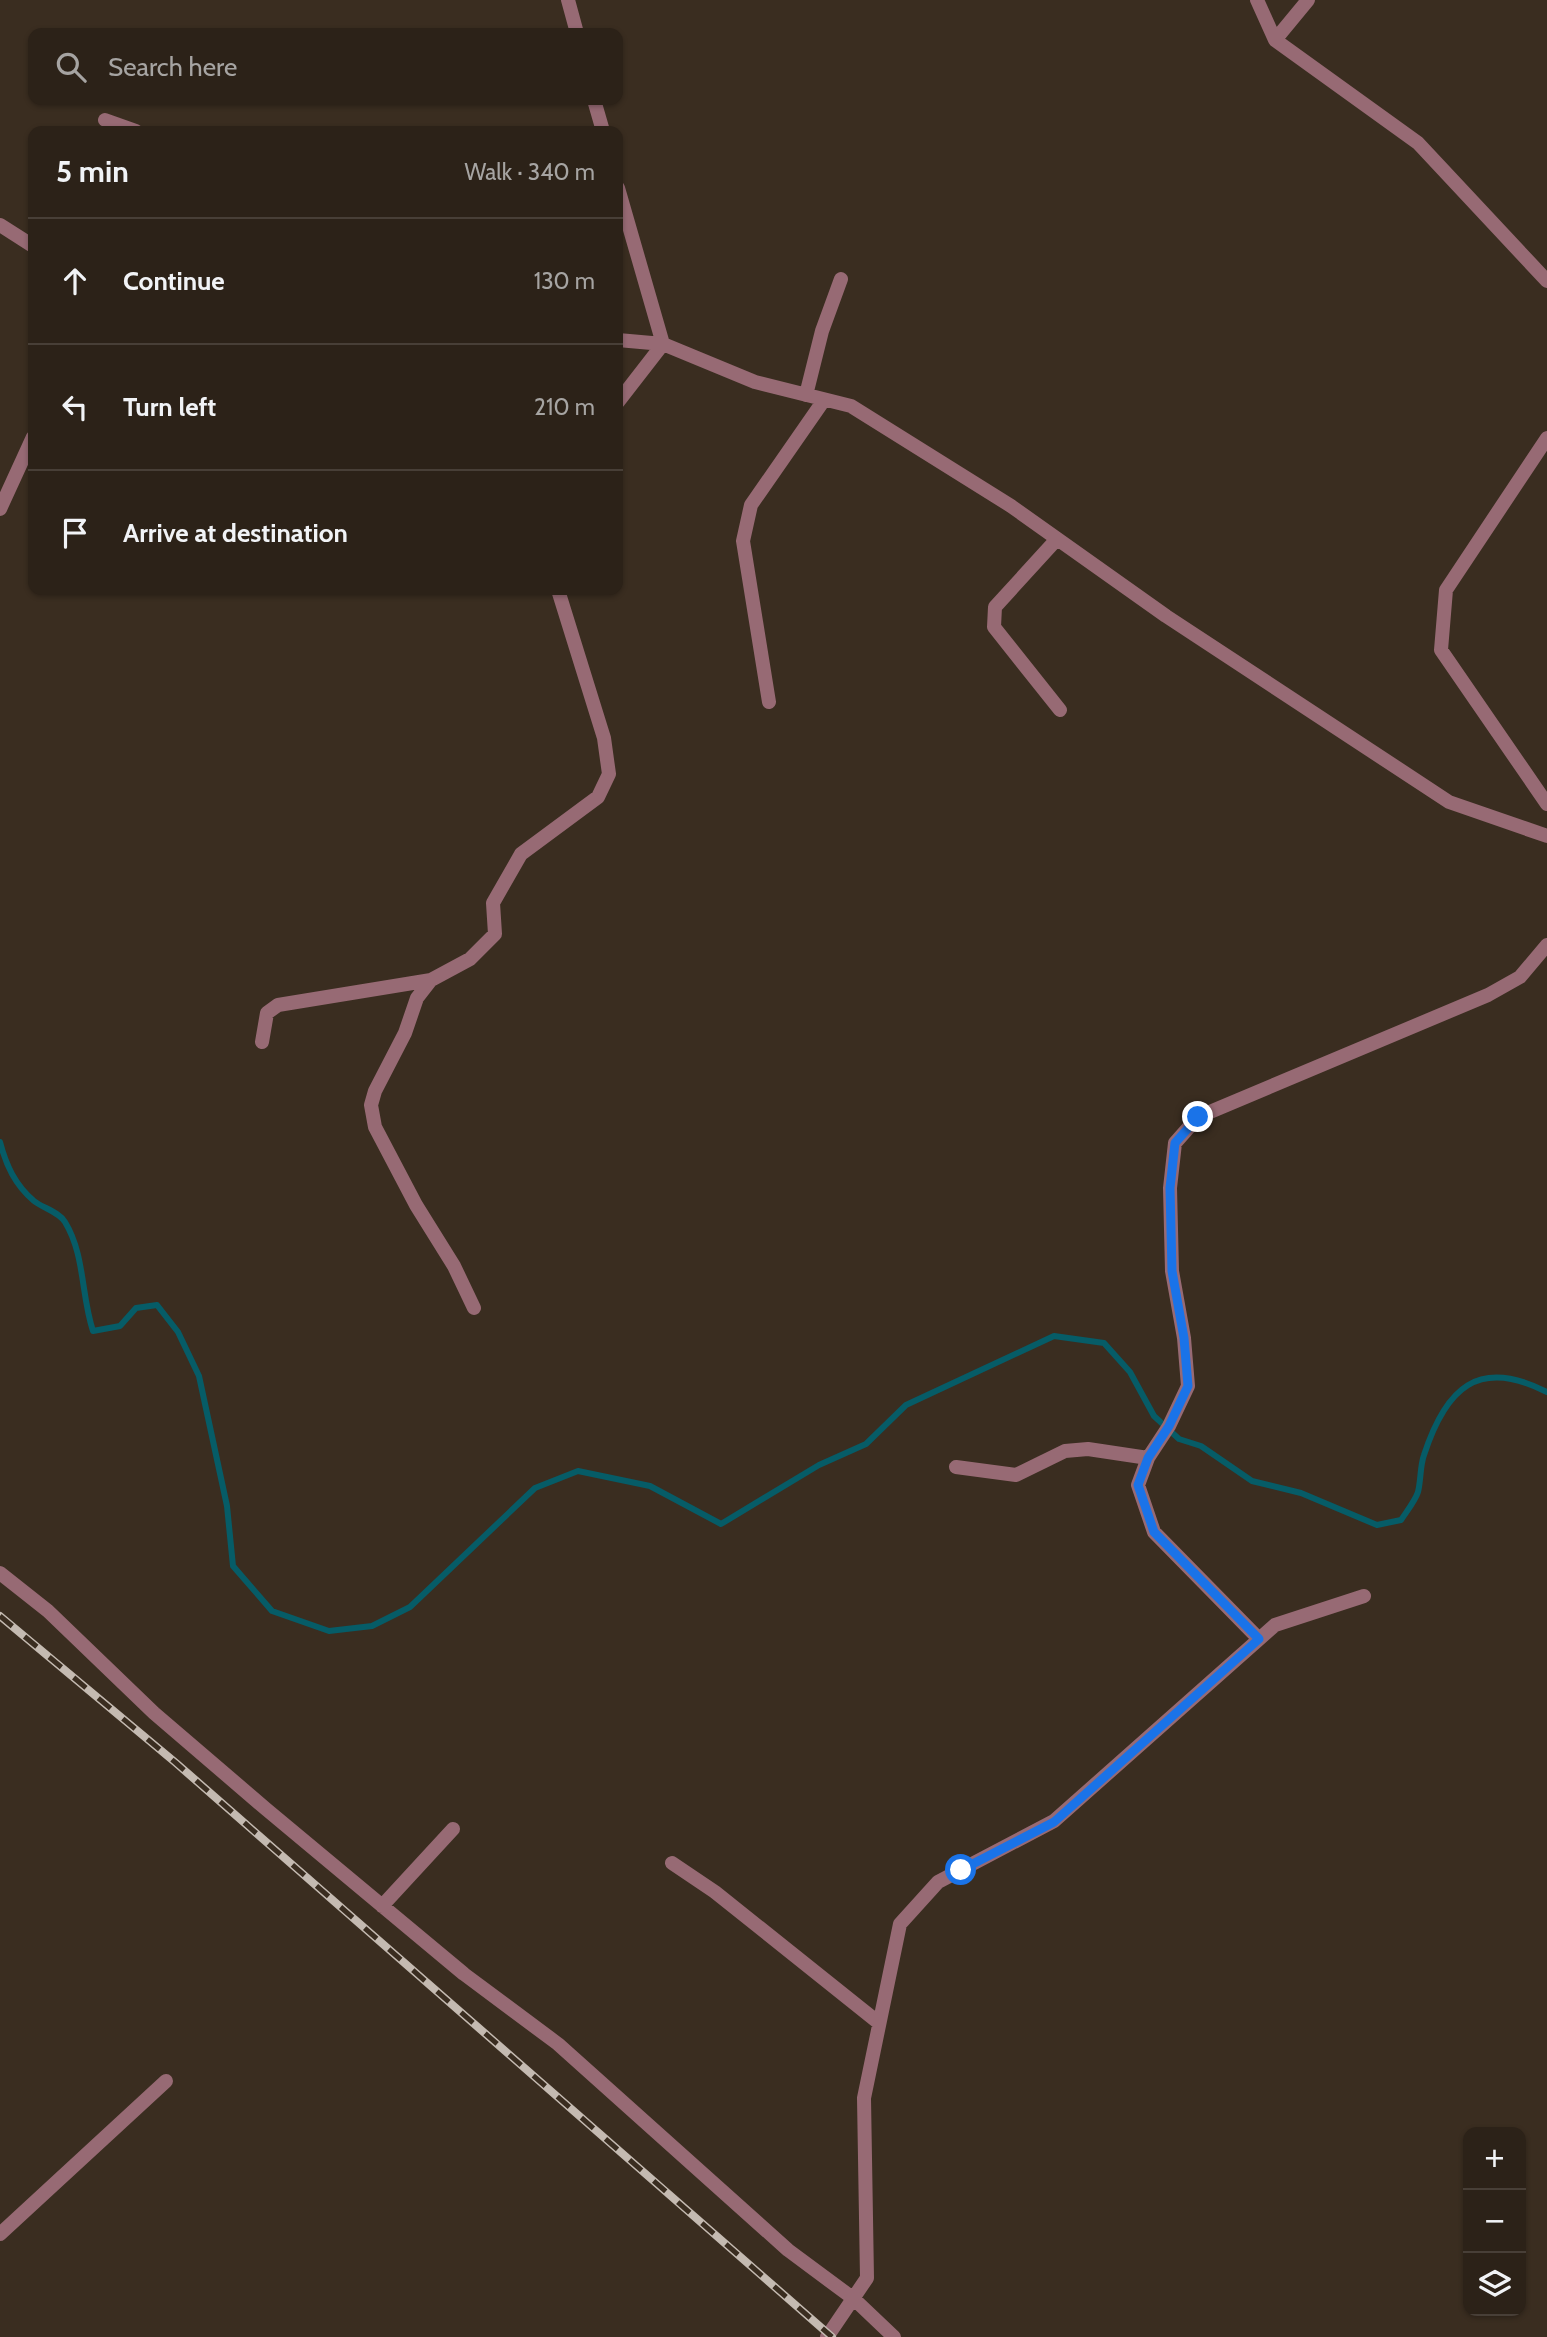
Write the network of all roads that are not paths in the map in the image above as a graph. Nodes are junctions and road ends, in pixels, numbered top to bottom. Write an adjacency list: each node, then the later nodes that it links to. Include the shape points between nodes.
1 (568, 0): 4 (street)
2 (1257, 0): 5 (street)
3 (1308, 0): 5 (street)
4 (576, 28)
5 (1275, 40): 14 (street, via 1419,143)
6 (595, 105): 9 (street)
7 (105, 120): 8 (street)
8 (122, 126)
9 (602, 126)
10 (623, 205): 16 (street)
11 (0, 225): 12 (street)
12 (28, 243)
13 (841, 279): 17 (street)
14 (1547, 281)
15 (623, 340): 16 (street)
16 (663, 344): 17 (street, via 755,382); 18 (street)
17 (806, 395): 19 (street)
18 (623, 396)
19 (824, 400): 23 (street, via 851,406); 25 (street, via 751,505 743,541)
20 (1547, 438): 27 (street, via 1446,590 1441,650)
21 (28, 448): 22 (street)
22 (0, 509)
23 (1057, 539): 26 (street, via 995,607 993,618 999,635); 28 (street, via 1449,802)
24 (560, 595): 30 (street, via 604,738 609,774 598,797 521,854 493,903 495,934 470,959)
25 (769, 702)
26 (1060, 710)
27 (1547, 804)
28 (1547, 836)
29 (1547, 945): 33 (street, via 1520,977 1488,995 1198,1117 1175,1143 1170,1188 1172,1271 1188,1386)
30 (431, 979): 31 (street, via 278,1005 267,1013); 32 (street, via 417,998 371,1105 375,1126)
31 (262, 1042)
32 (474, 1308)
33 (1148, 1458): 34 (street, via 1088,1449 1065,1451 1016,1475); 37 (street, via 1138,1485 1154,1532)
34 (956, 1467)
35 (0, 1573): 40 (street, via 48,1611 154,1713)
36 (1364, 1596): 37 (street, via 1275,1625)
37 (1259, 1639): 41 (street, via 1054,1822 938,1882 900,1924)
38 (453, 1829): 40 (street)
39 (673, 1863): 41 (street)
40 (382, 1906): 44 (street, via 558,2044 788,2250)
41 (880, 2023): 44 (street, via 864,2098 867,2278)
42 (166, 2081): 43 (street)
43 (0, 2234)
44 (854, 2299): 45 (street); 46 (street)
45 (827, 2337)
46 (894, 2337)

